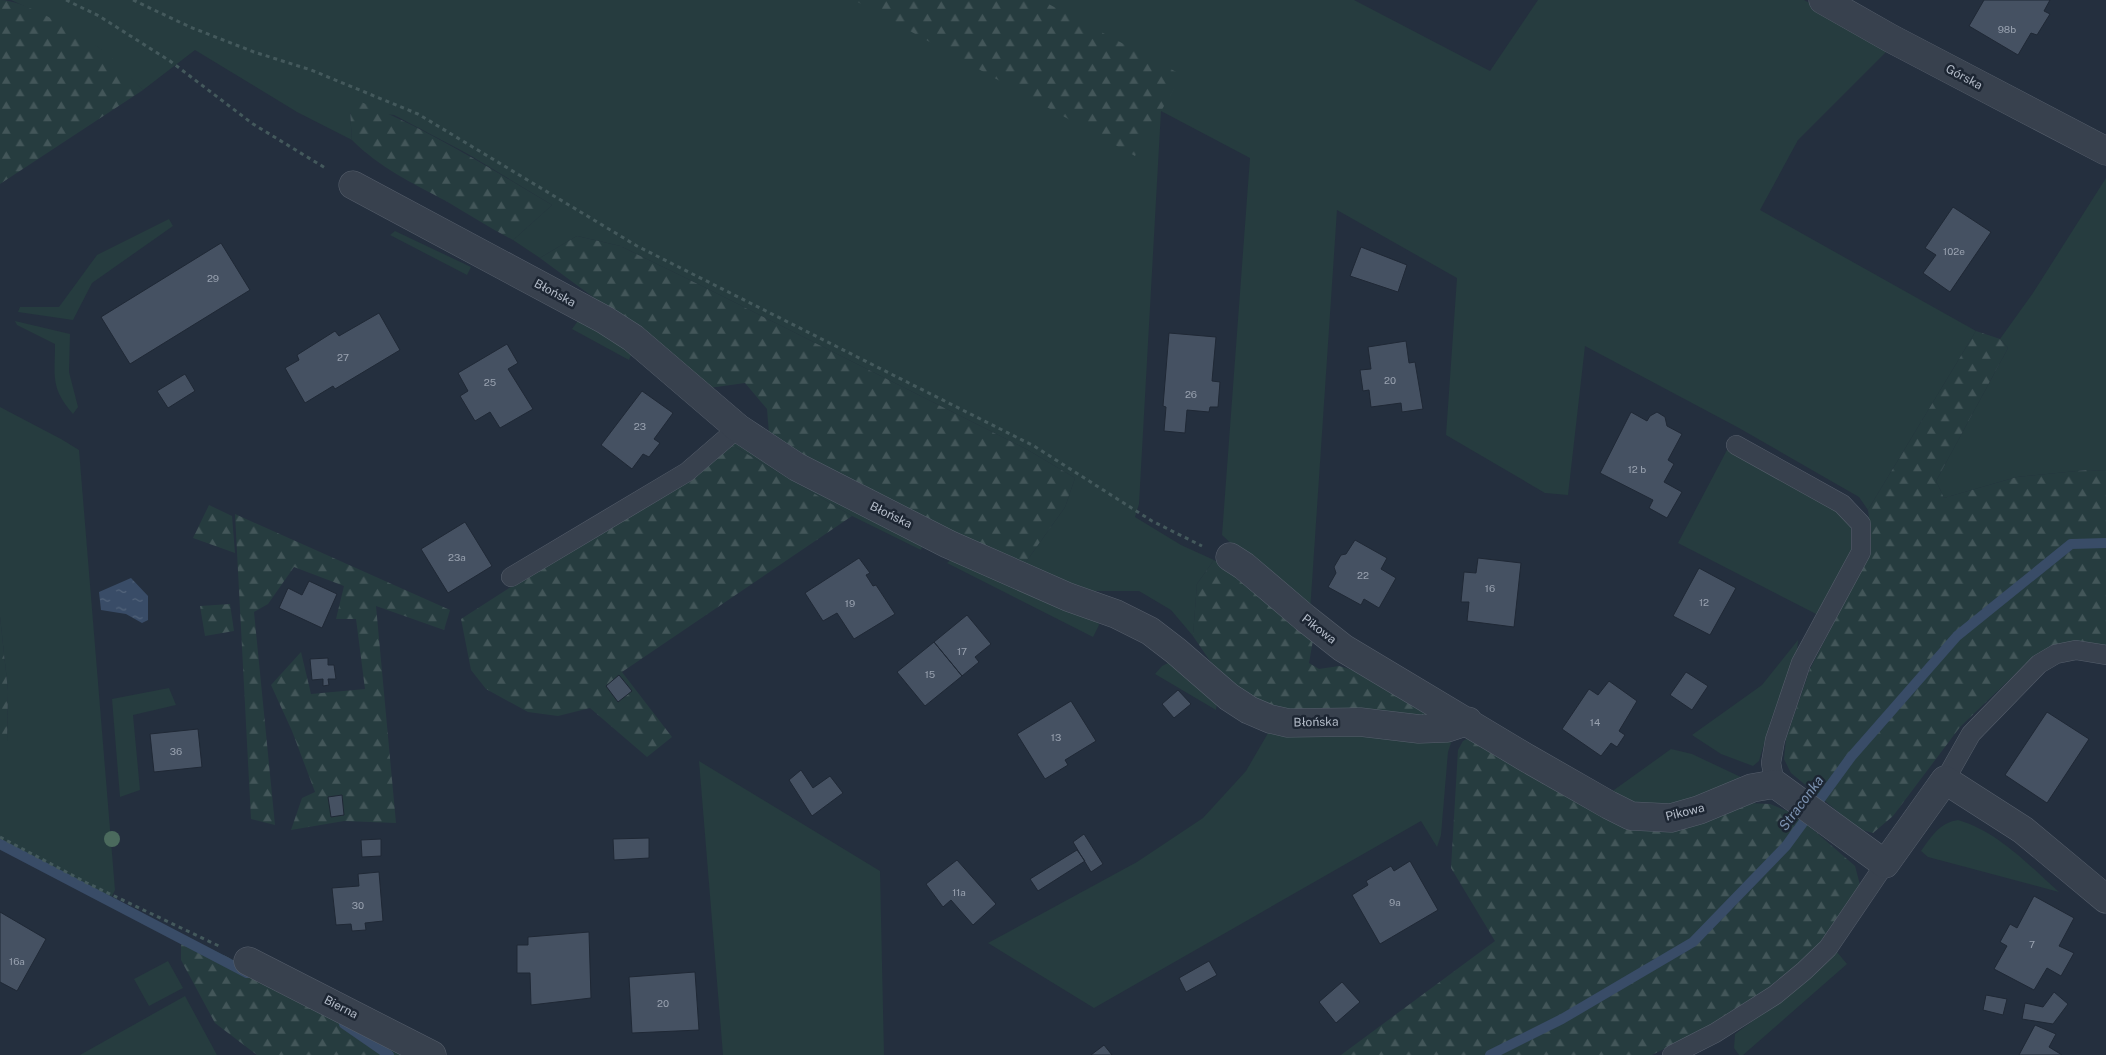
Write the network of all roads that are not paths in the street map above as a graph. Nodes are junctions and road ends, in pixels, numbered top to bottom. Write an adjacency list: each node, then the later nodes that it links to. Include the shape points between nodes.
1 (1823, 0): 2 (street, Górska)
2 (2106, 151)
3 (353, 185): 4 (street, Błońska, via 605,320 633,338)
4 (738, 428): 7 (lane, via 687,472); 9 (street, Błońska, via 797,467 940,540 1150,631 1229,697 1270,719 1288,723 1360,722 1419,728 1447,728)
5 (1736, 445): 11 (lane, via 1842,504 1861,524 1861,552 1802,663 1775,740 1771,763)
6 (1230, 557): 9 (street, Pikowa, via 1343,648)
7 (511, 577)
8 (2106, 655): 10 (lane, via 2076,650 2056,654 2039,664 1971,734)
9 (1468, 722): 11 (street, Pikowa, via 1632,816 1671,818 1752,788)
10 (1945, 780): 12 (street); 13 (street, via 2023,830)
11 (1782, 789): 12 (street)
12 (1885, 864): 16 (lane, via 1828,948 1804,971 1775,995 1715,1033)
13 (2106, 898)
14 (248, 961): 15 (street, Bierna)
15 (432, 1055)
16 (1672, 1055)

